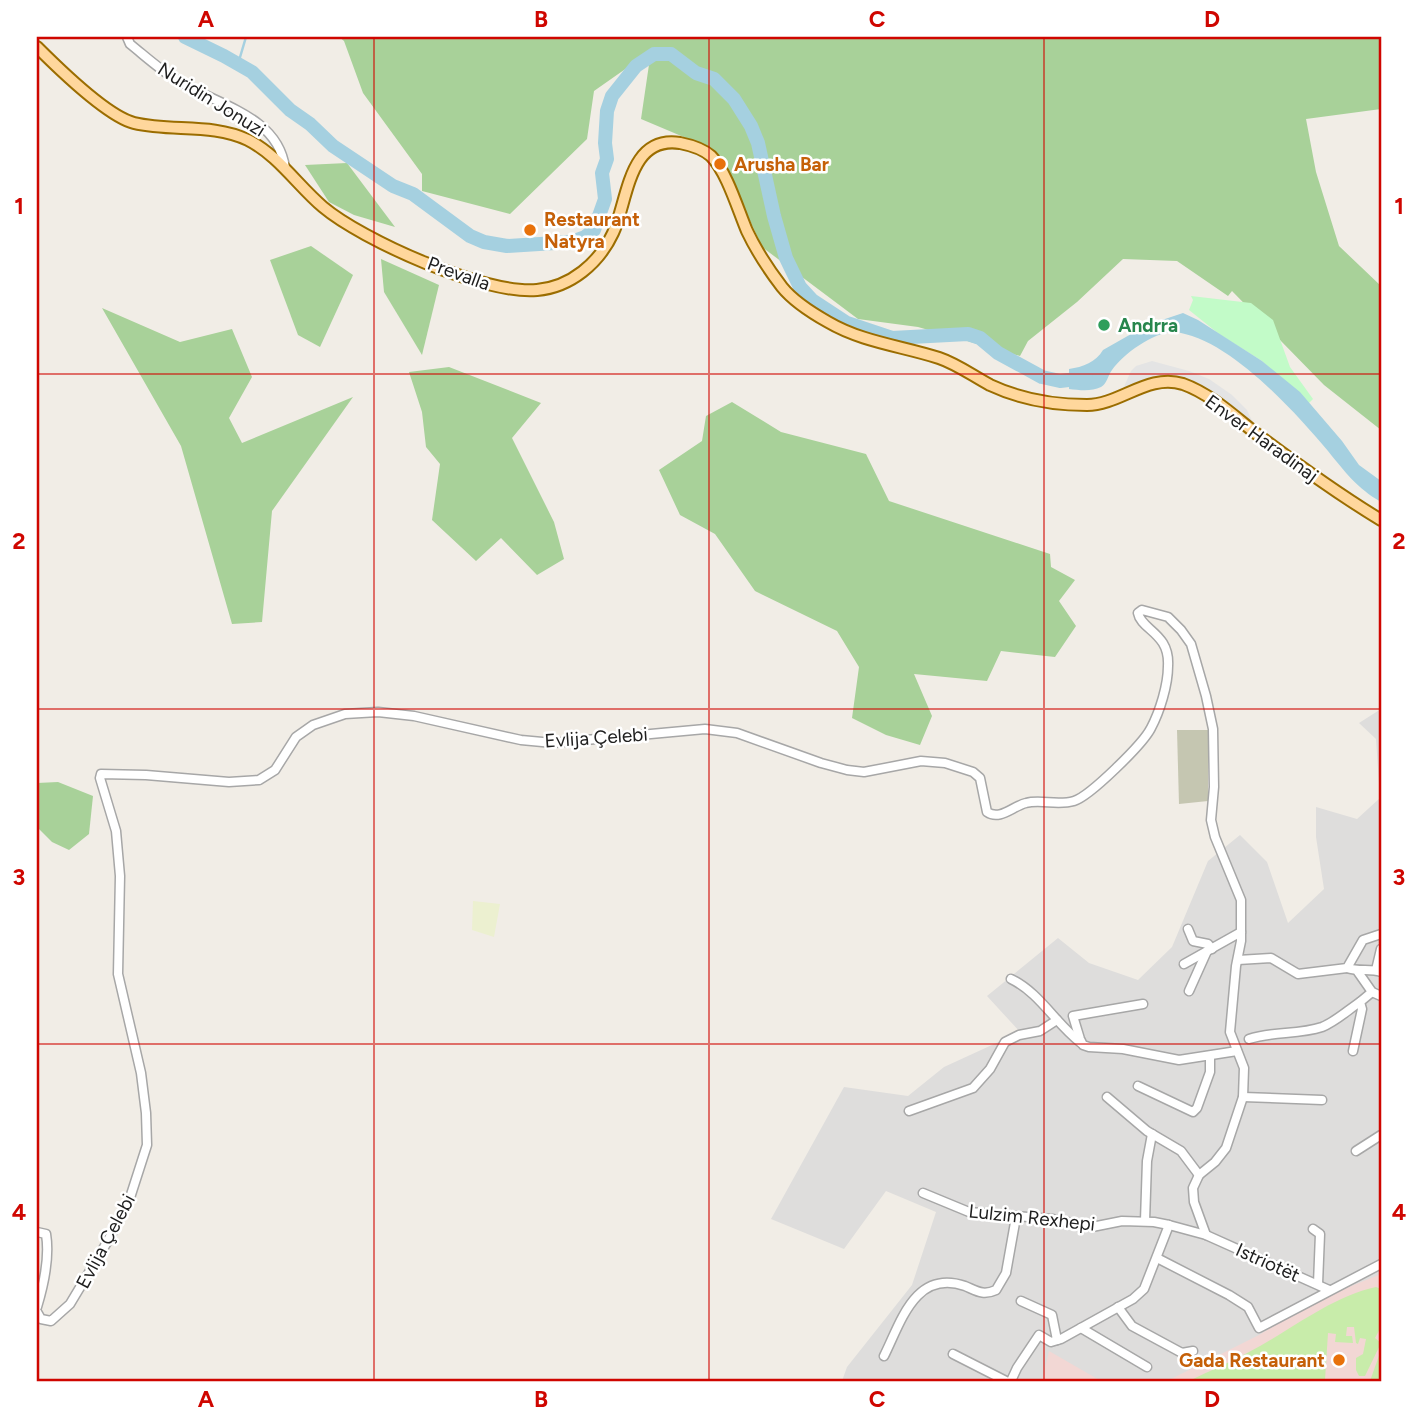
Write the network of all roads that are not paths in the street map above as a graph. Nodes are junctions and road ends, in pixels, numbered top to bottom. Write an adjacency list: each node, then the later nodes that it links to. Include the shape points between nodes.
1 (127, 37): 3 (street, Nuridin Jonuzi, via 177,81 268,131 281,149)
2 (37, 47): 3 (main road, Prevalla, via 123,119 226,132 252,142)
3 (285, 170): 4 (main road, Prevalla, via 337,218 379,241 489,286 537,290 558,286 590,266 612,234 635,166 658,146 682,144 706,152 715,162 750,237)
4 (786, 292): 5 (main road, Enver Haradinaj, via 832,325 946,360 1024,398 1086,405 1154,383 1185,385)
5 (1381, 520)
6 (1188, 929): 10 (street, via 1193,941 1208,944)
7 (1241, 932): 10 (street); 11 (street, Evlija Çelebi); 51 (street, Evlija Çelebi, via 1241,900 1211,820 1213,729 1198,666 1181,630 1168,617 1146,610 1138,613 1139,618 1161,639 1168,666 1151,729 1083,798 1063,804 1027,802 997,815 986,813 980,778 945,763 921,761 864,772 737,733 705,729 553,743 378,712 345,714 313,725 296,737 275,770 259,780 105,773 100,778 115,825 120,868 118,974 141,1073 147,1145 128,1204 67,1308 51,1321)
8 (1381, 934): 13 (street, via 1363,940)
9 (1381, 949): 14 (street)
10 (1210, 950): 12 (street); 17 (street)
11 (1238, 960): 13 (street, via 1271,958 1298,974); 25 (street, Evlija Çelebi, via 1230,1032)
12 (1184, 964)
13 (1347, 968): 15 (street)
14 (1379, 971): 15 (street)
15 (1358, 972): 18 (street)
16 (1011, 979): 22 (street, via 1031,990)
17 (1189, 991)
18 (1372, 992): 19 (street); 20 (street)
19 (1381, 996)
20 (1360, 1002): 23 (street, via 1325,1026); 26 (street)
21 (1143, 1004): 24 (street, via 1073,1016)
22 (1057, 1020): 24 (street); 32 (street, via 1040,1031 1005,1042 973,1088)
23 (1249, 1039)
24 (1083, 1045): 27 (street, via 1179,1060)
25 (1237, 1051): 27 (street); 30 (street, Evlija Çelebi, via 1244,1068)
26 (1353, 1051)
27 (1210, 1056): 28 (street, via 1210,1072 1193,1112)
28 (1138, 1086)
29 (1107, 1097): 33 (street)
30 (1243, 1097): 31 (street); 36 (street, Evlija Çelebi, via 1226,1148)
31 (1322, 1100)
32 (909, 1111)
33 (1152, 1134): 36 (street, via 1181,1151); 39 (street)
34 (1381, 1135): 35 (street)
35 (1356, 1151)
36 (1199, 1175): 43 (street, via 1193,1188 1194,1202)
37 (923, 1193): 38 (street, Lulzim Rexhepi, via 964,1211)
38 (1016, 1217): 39 (street, Lulzim Rexhepi, via 1092,1227); 56 (street, via 1006,1273 996,1290 979,1293 939,1283 926,1287 898,1323)
39 (1145, 1221): 40 (street, Lulzim Rexhepi)
40 (1169, 1225): 43 (street, Lulzim Rexhepi); 44 (street)
41 (1312, 1229): 46 (street, via 1320,1234)
42 (37, 1232): 49 (street, Evlija Çelebi, via 46,1234 47,1242)
43 (1206, 1235): 46 (street, Istriotët)
44 (1157, 1258): 47 (street, via 1248,1307 1259,1328); 50 (street, via 1144,1289)
45 (1381, 1264): 47 (street)
46 (1318, 1284): 47 (street, Istriotët)
47 (1329, 1290)
48 (1021, 1301): 53 (street, via 1052,1315)
49 (37, 1307)
50 (1118, 1307): 52 (street); 54 (street, via 1132,1326 1182,1353)
51 (37, 1312)
52 (1081, 1328): 53 (street); 57 (street)
53 (1057, 1340): 58 (street, via 1039,1335)
54 (1193, 1351)
55 (953, 1354): 58 (street)
56 (884, 1356)
57 (1147, 1367)
58 (1009, 1381)

